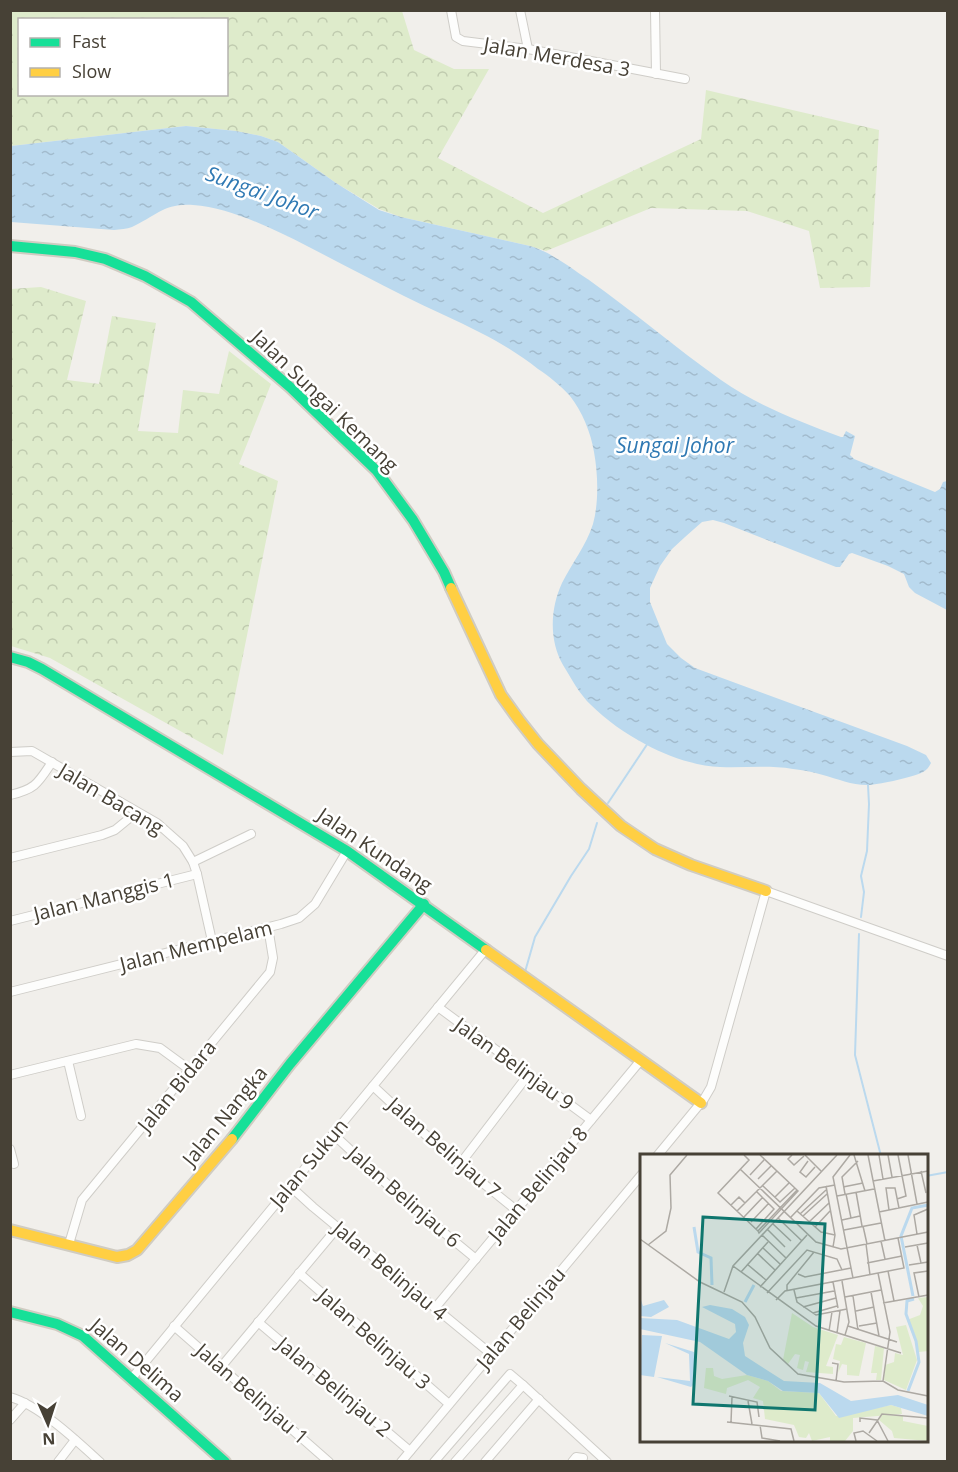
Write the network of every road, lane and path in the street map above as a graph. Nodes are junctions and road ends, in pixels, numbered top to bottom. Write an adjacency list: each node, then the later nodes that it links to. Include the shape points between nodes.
1 (451, 10): 4 (street, Jalan Merdesa 3, via 459,40)
2 (520, 10): 4 (street)
3 (655, 10): 5 (street)
4 (528, 49): 5 (street, Jalan Merdesa 3)
5 (656, 74): 6 (street, Jalan Merdesa 3)
6 (685, 79)
7 (10, 246): 18 (street, Jalan Sungai Kemang, via 105,259 145,276 200,309 290,387 377,471 444,572 501,695 556,765 639,840 666,855)
8 (10, 657): 14 (street, Jalan Kundang, via 42,669)
9 (10, 752): 10 (street, Jalan Bacang, via 32,751)
10 (52, 762): 11 (street, via 33,787); 12 (street, Jalan Bacang)
11 (10, 795)
12 (137, 812): 15 (street, via 102,835); 16 (street, Jalan Bacang, via 157,823 183,846)
13 (251, 834): 16 (street)
14 (347, 850): 19 (street, Jalan Kundang); 21 (street, Jalan Mempelam, via 315,904 299,918)
15 (10, 858)
16 (193, 862): 17 (street, Jalan Bacang)
17 (197, 874): 20 (street, Jalan Manggis 1); 22 (street, Jalan Bacang)
18 (766, 891): 24 (street); 33 (street, via 711,1087)
19 (424, 904): 23 (street, Jalan Kundang); 46 (street, Jalan Nangka, via 137,1250 117,1257)
20 (10, 921)
21 (268, 927): 22 (street, Jalan Mempelam); 29 (street, Jalan Bidara, via 273,957 270,972)
22 (212, 941): 25 (street, Jalan Mempelam)
23 (486, 948): 26 (street, Jalan Sukun); 27 (street, Jalan Kundang)
24 (948, 956)
25 (10, 992)
26 (438, 1007): 31 (street, Jalan Belinjau 9); 32 (street, Jalan Sukun)
27 (641, 1060): 33 (street, Jalan Kundang); 35 (street, Jalan Belinjau 8)
28 (68, 1061): 29 (street, via 136,1044 160,1048); 30 (street); 34 (street)
29 (190, 1070): 46 (street, Jalan Bidara, via 82,1200)
30 (10, 1075)
31 (528, 1075): 35 (street, Jalan Belinjau 9); 40 (street)
32 (373, 1086): 36 (street, Jalan Sukun); 40 (street, Jalan Belinjau 7)
33 (701, 1103): 38 (street)
34 (81, 1116)
35 (591, 1120): 43 (street, Jalan Belinjau 8)
36 (333, 1134): 42 (street, Jalan Sukun); 47 (street, Jalan Belinjau 6)
37 (10, 1149): 39 (street)
38 (658, 1154)
39 (14, 1164)
40 (460, 1164): 43 (street, Jalan Belinjau 7)
41 (640, 1176): 53 (street, Jalan Belinjau)
42 (290, 1186): 44 (street, Jalan Belinjau 4); 52 (street, Jalan Sukun)
43 (516, 1210): 47 (street, Jalan Belinjau 8)
44 (338, 1227): 48 (street); 49 (street, Jalan Belinjau 4)
45 (10, 1230): 46 (street, Jalan Nangka)
46 (69, 1244)
47 (476, 1259): 49 (street, Jalan Belinjau 8)
48 (299, 1274): 51 (street); 60 (street, Jalan Belinjau 3)
49 (435, 1308): 53 (street, Jalan Belinjau 4)
50 (10, 1312): 55 (street, Jalan Delima, via 74,1330)
51 (258, 1322): 54 (street); 63 (street, Jalan Belinjau 2)
52 (174, 1326): 54 (street, Jalan Belinjau 1); 55 (street, Jalan Sukun)
53 (491, 1354): 60 (street, Jalan Belinjau)
54 (221, 1367): 68 (street, Jalan Belinjau 1)
55 (132, 1378): 67 (street, Jalan Delima)
56 (523, 1385): 58 (street); 70 (street, via 510,1374); 71 (street)
57 (10, 1397): 59 (street)
58 (539, 1399): 72 (street); 74 (street)
59 (25, 1403): 61 (street); 62 (street)
60 (450, 1404): 63 (street, Jalan Belinjau)
61 (10, 1420)
62 (75, 1440): 65 (street); 66 (street)
63 (410, 1451): 69 (street, Jalan Belinjau)
64 (583, 1458): 73 (street)
65 (58, 1461)
66 (100, 1461)
67 (225, 1461)
68 (329, 1461)
69 (401, 1461)
70 (434, 1461)
71 (455, 1461)
72 (485, 1461)
73 (572, 1461)
74 (607, 1461)

